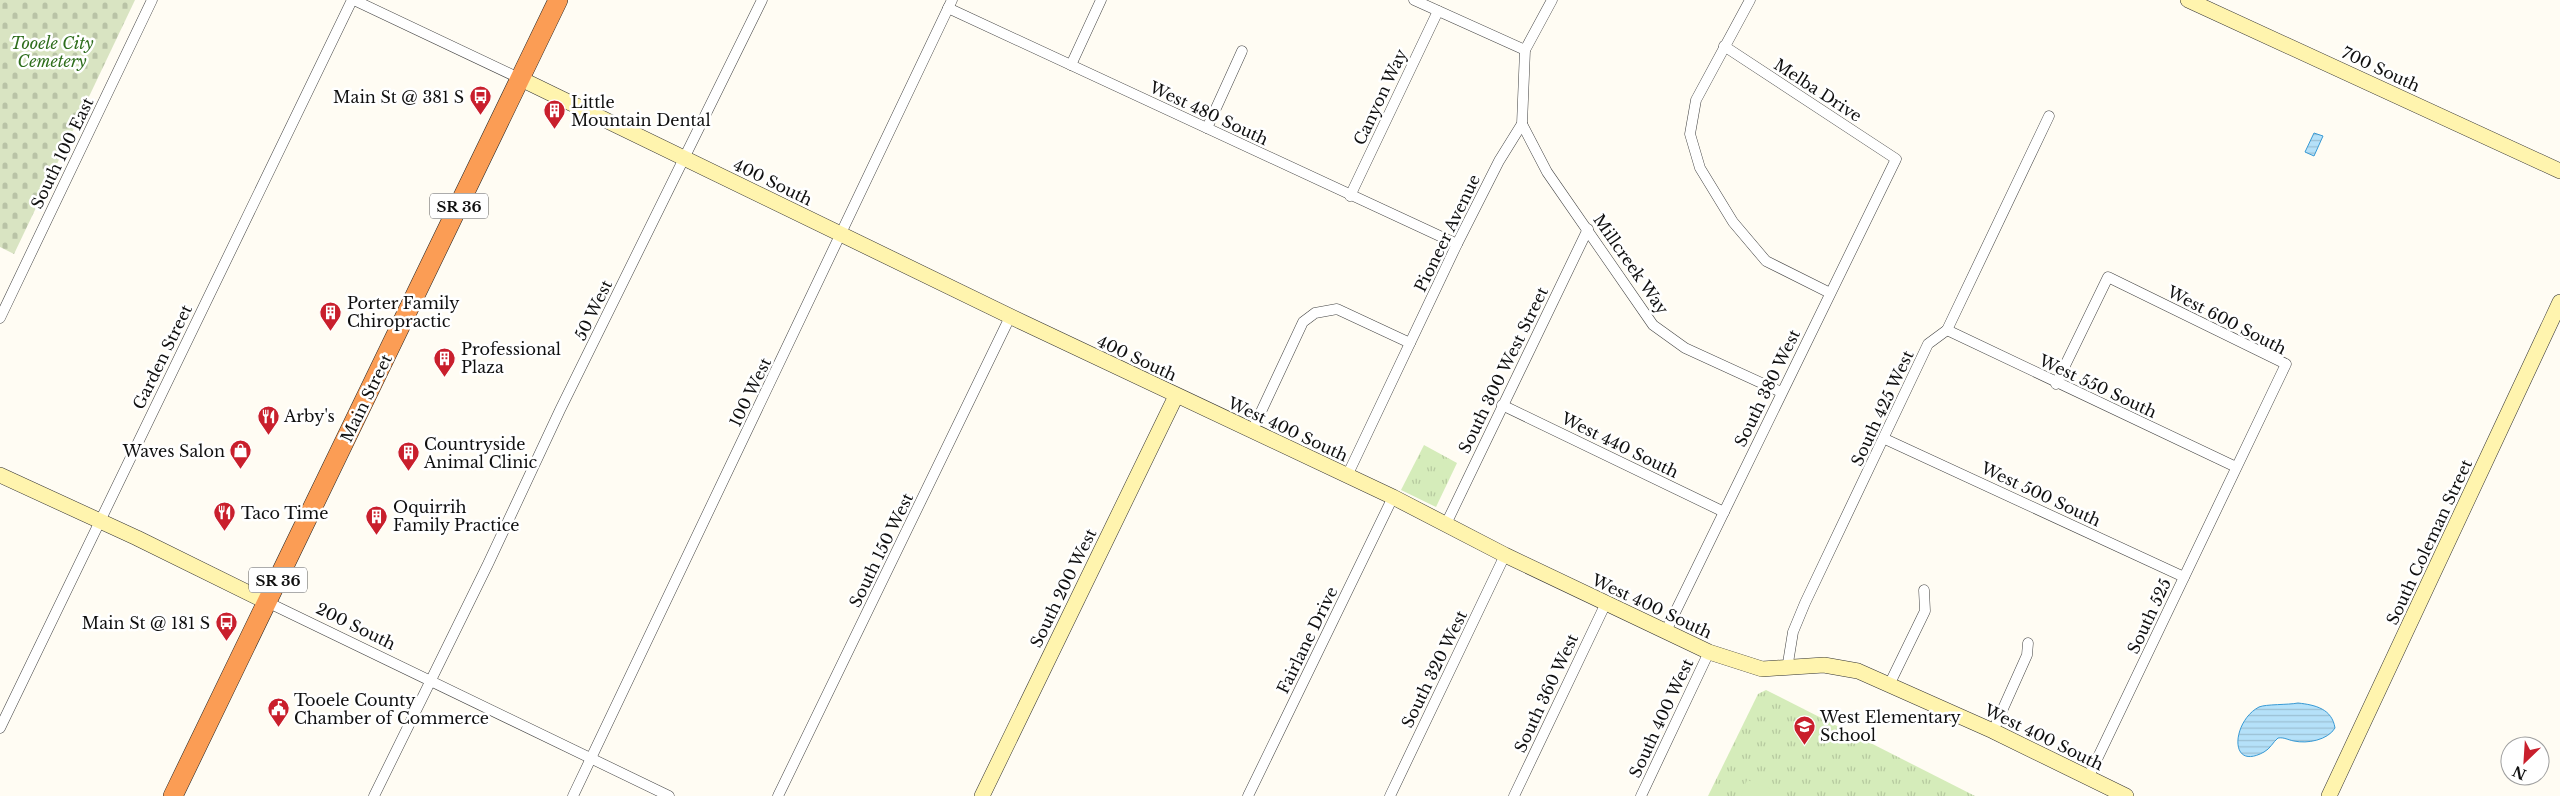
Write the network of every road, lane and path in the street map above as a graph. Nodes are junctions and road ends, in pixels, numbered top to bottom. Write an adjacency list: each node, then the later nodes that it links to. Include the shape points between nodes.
1 (152, 0): 30 (street, South 100 East)
2 (353, 0): 16 (street, 400 South); 44 (street, Garden Street)
3 (558, 0): 16 (highway, Main Street / SR 36)
4 (762, 0): 20 (street, 50 West)
5 (1101, 0): 15 (street)
6 (1414, 0): 11 (street)
7 (1552, 0): 13 (street, Pioneer Avenue)
8 (1750, 0): 12 (street)
9 (2188, 0): 22 (street, 700 South)
10 (950, 4): 15 (street, West 480 South); 25 (street, 100 West)
11 (1438, 11): 13 (street); 23 (street, Canyon Way)
12 (1724, 46): 21 (street, Melba Drive); 27 (street, via 1696,100 1690,134 1700,168 1733,222 1766,261)
13 (1525, 50): 18 (street, Pioneer Avenue)
14 (1242, 51): 19 (street)
15 (1071, 65): 19 (street, West 480 South)
16 (521, 79): 20 (street, 400 South); 49 (highway, Main Street / SR 36)
17 (2049, 116): 31 (street, South 425 West)
18 (1522, 124): 24 (street, Millcreek Way, via 1547,172); 26 (street, Pioneer Avenue, via 1499,161)
19 (1207, 128): 23 (street, West 480 South)
20 (685, 158): 25 (street, 400 South); 55 (street, 50 West, via 560,410)
21 (1896, 159): 27 (street, South 380 West)
22 (2560, 170)
23 (1350, 196): 26 (street, West 480 South)
24 (1588, 229): 34 (street, Millcreek Way, via 1653,325 1685,348); 36 (street, South 300 West Street)
25 (842, 235): 29 (street, 400 South); 59 (street, 100 West)
26 (1457, 244): 32 (street, Pioneer Avenue)
27 (1830, 293): 34 (street, South 380 West)
28 (2560, 302): 72 (street, South Coleman Street)
29 (1010, 317): 35 (street, 400 South); 65 (street, South 150 West)
30 (0, 318)
31 (1947, 330): 33 (street, West 550 South); 38 (street, South 425 West, via 1928,344)
32 (1410, 343): 37 (street, via 1337,309 1315,312 1303,322); 41 (street, Pioneer Avenue)
33 (2056, 384): 39 (street, West 550 South); 39 (street, West 600 South, via 2108,277 2286,364)
34 (1781, 392): 43 (street, South 380 West)
35 (1176, 396): 37 (street, West 400 South); 66 (street, South 200 West)
36 (1502, 405): 43 (street, West 440 South); 45 (street, South 300 West Street)
37 (1252, 431): 41 (street, West 400 South)
38 (1884, 439): 47 (street, West 500 South); 54 (street, South 425 West, via 1805,603 1793,632)
39 (2236, 468): 47 (street, South 525)
40 (0, 475): 44 (street, 200 South)
41 (1347, 476): 42 (street, West 400 South)
42 (1393, 497): 45 (street, West 400 South); 67 (street, Fairlane Drive)
43 (1724, 512): 51 (street, South 380 West)
44 (99, 521): 49 (street, 200 South); 57 (street, Garden Street)
45 (1446, 524): 46 (street, West 400 South)
46 (1505, 554): 50 (street, West 400 South); 68 (street, South 320 West)
47 (2184, 577): 60 (street, South 525)
48 (1924, 590): 56 (street, via 1924,611)
49 (267, 602): 55 (street, 200 South); 61 (highway, Main Street / SR 36)
50 (1606, 603): 51 (street, West 400 South); 69 (street, South 360 West)
51 (1666, 631): 53 (street, West 400 South)
52 (2028, 643): 58 (street, via 2027,655)
53 (1709, 652): 54 (street, West 400 South, via 1762,669); 70 (street, South 400 West)
54 (1788, 669): 56 (street, West 400 South, via 1824,665 1858,671)
55 (431, 682): 59 (street, 200 South); 62 (street, 50 West)
56 (1890, 683): 58 (street, West 400 South)
57 (0, 728)
58 (1993, 731): 60 (street, West 400 South)
59 (590, 760): 63 (street, 100 West); 64 (street, 200 South)
60 (2088, 778): 71 (street, West 400 South)
61 (173, 796)
62 (374, 796)
63 (573, 796)
64 (669, 796)
65 (778, 796)
66 (982, 796)
67 (1248, 796)
68 (1390, 796)
69 (1514, 796)
70 (1640, 796)
71 (2126, 796)
72 (2329, 796)

